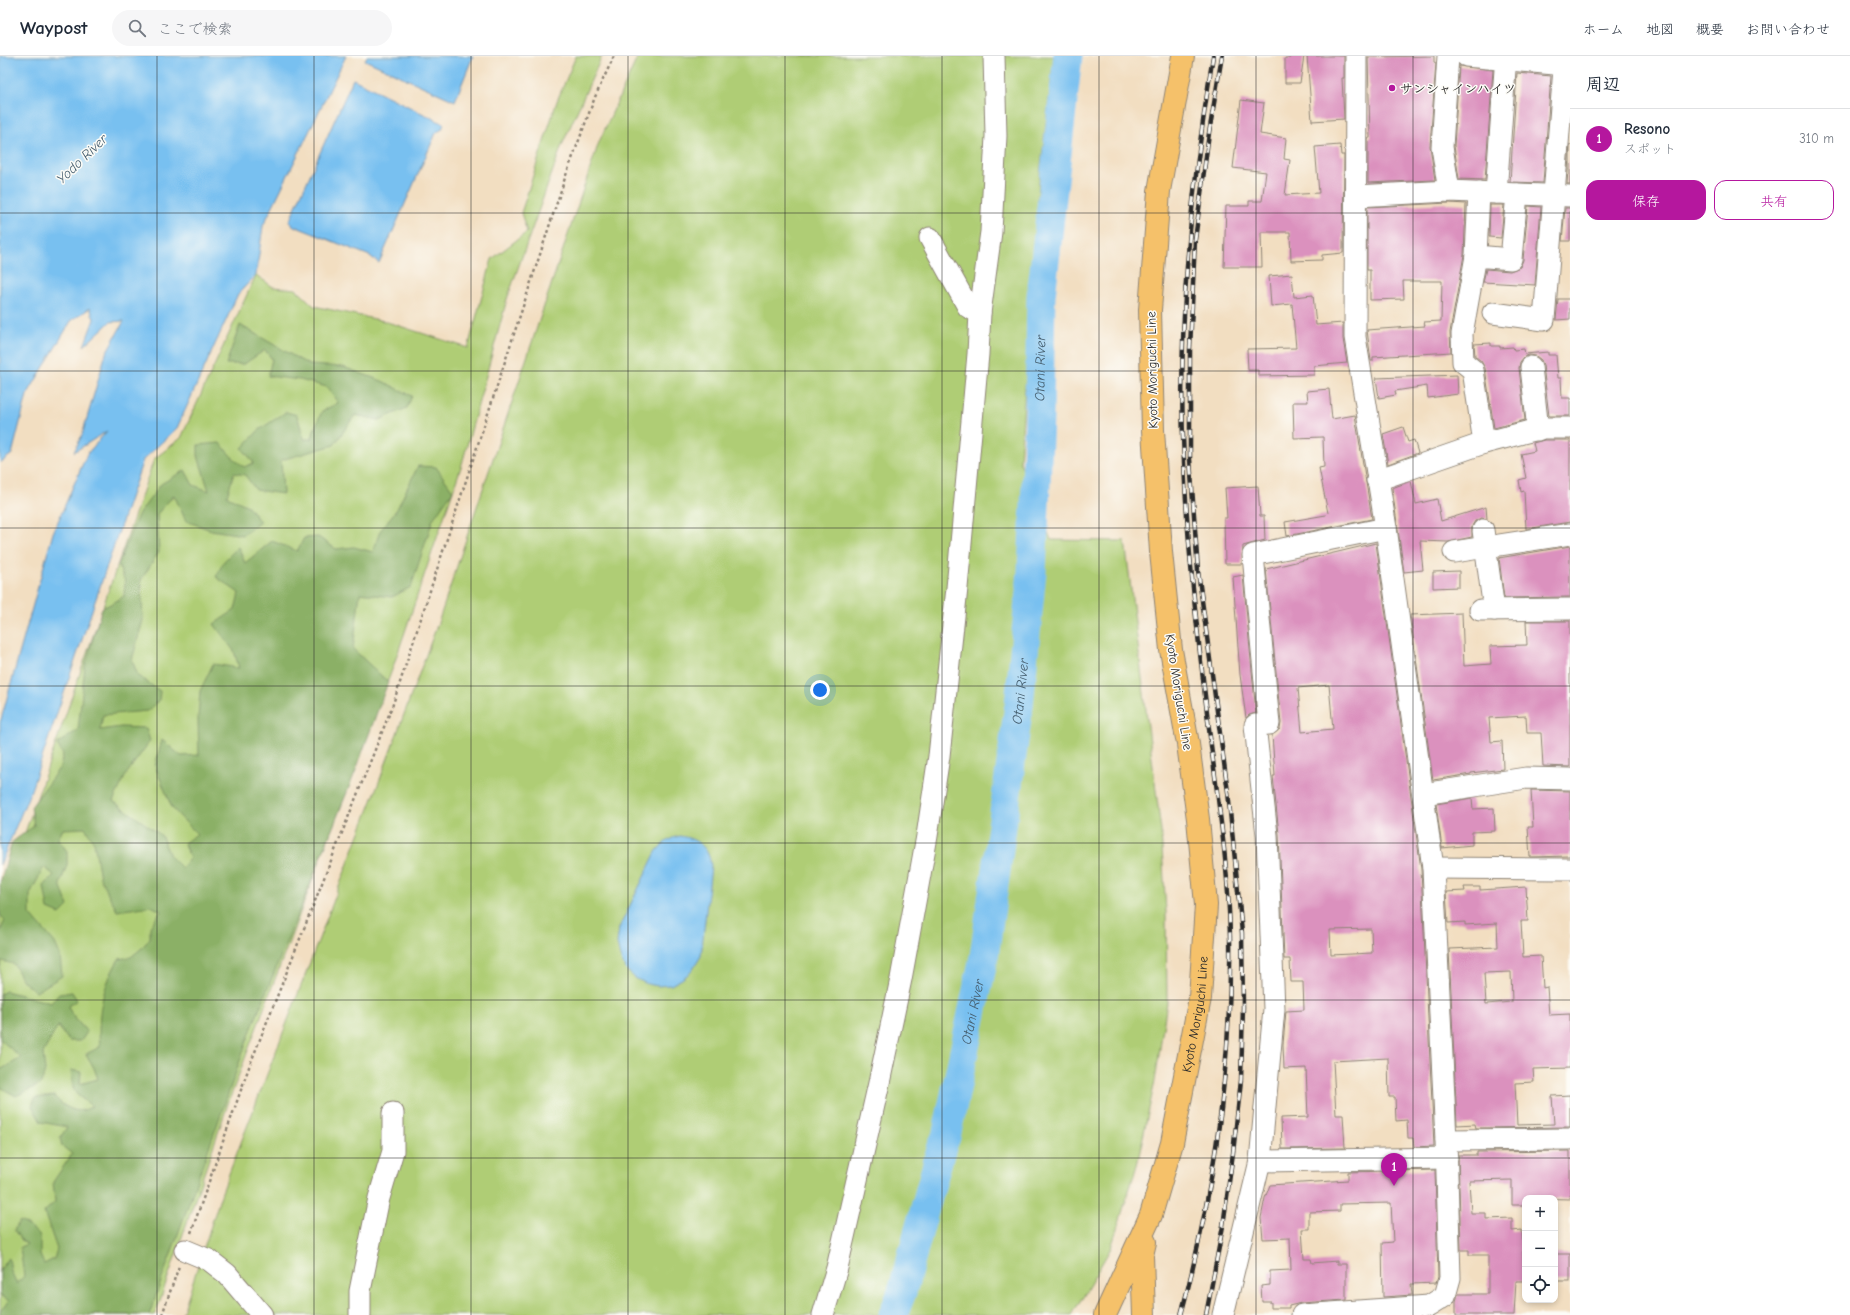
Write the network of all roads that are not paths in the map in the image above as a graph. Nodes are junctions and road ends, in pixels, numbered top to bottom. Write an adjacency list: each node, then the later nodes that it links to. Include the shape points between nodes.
1 (994, 56): 16 (street, via 996,136 991,232)
2 (1184, 56): 35 (main road, Kyoto Moriguchi Line, via 1159,191 1150,310 1153,430 1171,650 1188,744 1206,905 1200,998 1172,1143)
3 (1356, 56): 11 (street)
4 (1448, 56): 8 (street, via 1442,147)
5 (1466, 56): 6 (street)
6 (1506, 58): 7 (street); 9 (street)
7 (1565, 60): 12 (street)
8 (1448, 191): 9 (street); 11 (street)
9 (1487, 193): 10 (street); 14 (street)
10 (1516, 194): 12 (street); 14 (street, via 1511,259)
11 (1357, 196): 21 (street, via 1355,337)
12 (1562, 196): 15 (street, via 1544,320)
13 (930, 238): 16 (street, via 968,308)
14 (1476, 256): 20 (street, via 1462,334 1463,362 1473,370)
15 (1504, 310)
16 (980, 313): 39 (street, via 956,595 939,756 927,836 880,1083 838,1268)
17 (1531, 368): 19 (street)
18 (1570, 428): 19 (street)
19 (1538, 430): 20 (street)
20 (1484, 443): 21 (street)
21 (1377, 480): 22 (street)
22 (1386, 528): 28 (street); 34 (street, via 1253,555 1269,724 1255,725 1267,835 1274,1010)
23 (1570, 534): 24 (street)
24 (1484, 538): 25 (street); 26 (street, via 1487,610)
25 (1454, 552)
26 (1570, 610)
27 (1570, 779): 28 (street, via 1526,778)
28 (1423, 794): 29 (street)
29 (1434, 868): 30 (street); 33 (street)
30 (1570, 869)
31 (393, 1113): 38 (street, via 393,1151 360,1291)
32 (1570, 1139): 33 (street)
33 (1447, 1149): 34 (street); 43 (street, via 1450,1278 1445,1296 1429,1306)
34 (1260, 1161): 42 (street)
35 (1151, 1215): 40 (main road, Kyoto Moriguchi Line); 41 (main road, via 1142,1255)
36 (185, 1250): 37 (street, via 209,1260 227,1274)
37 (262, 1315)
38 (360, 1315)
39 (823, 1315)
40 (1105, 1315)
41 (1144, 1315)
42 (1223, 1315)
43 (1302, 1315)

